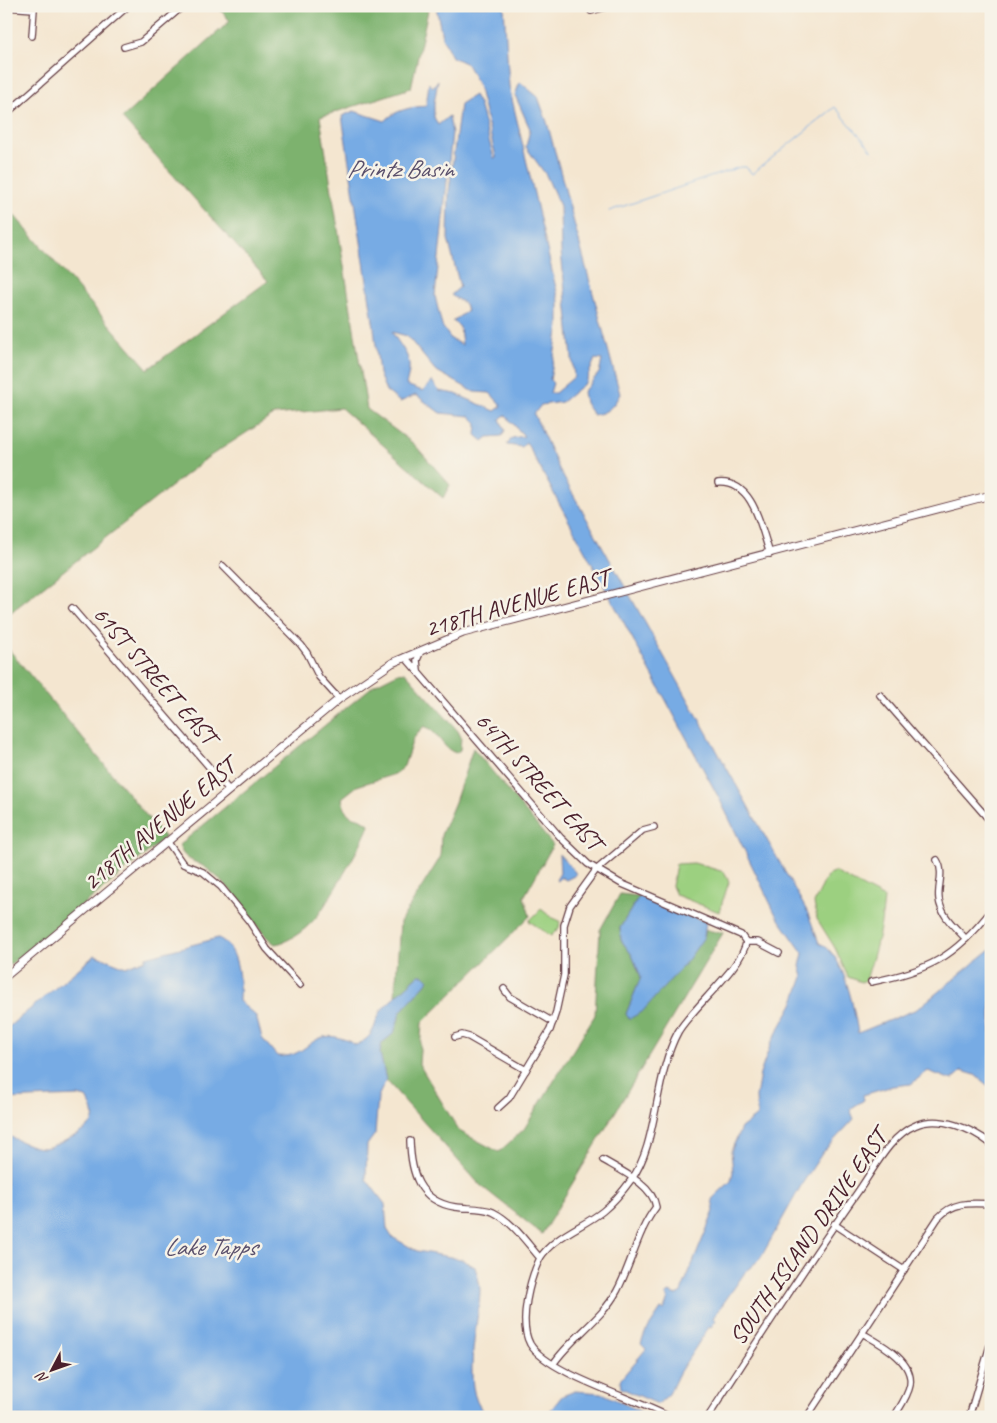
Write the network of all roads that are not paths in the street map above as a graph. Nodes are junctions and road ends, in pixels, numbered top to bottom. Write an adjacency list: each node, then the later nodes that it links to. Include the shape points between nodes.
1 (128, 6): 8 (street)
2 (183, 6): 7 (street, via 141,42)
3 (610, 6): 5 (street)
4 (6, 7): 6 (street, via 34,9)
5 (590, 9)
6 (32, 36)
7 (124, 47)
8 (6, 114)
9 (718, 483): 11 (street, via 728,482 738,487 748,498)
10 (990, 496): 11 (street, 218TH AVENUE EAST)
11 (770, 554): 14 (street, 218TH AVENUE EAST, via 463,633)
12 (223, 566): 18 (street, via 301,645 319,678)
13 (72, 608): 19 (street, 61ST STREET EAST)
14 (422, 650): 15 (street, 218TH AVENUE EAST); 16 (street, via 416,660)
15 (405, 656): 16 (street, 64TH STREET EAST); 18 (street, 218TH AVENUE EAST)
16 (420, 674): 24 (street, 64TH STREET EAST, via 561,838)
17 (880, 695): 20 (street)
18 (339, 699): 19 (street, 218TH AVENUE EAST)
19 (229, 790): 22 (street, 218TH AVENUE EAST)
20 (991, 822)
21 (654, 827): 24 (street, via 643,830)
22 (167, 842): 29 (street, 218TH AVENUE EAST); 31 (street, via 183,864 209,876 227,894 267,949)
23 (937, 860): 26 (street, via 941,872 938,894 941,908)
24 (596, 870): 27 (street, 64TH STREET EAST, via 741,935); 33 (street, via 566,915 563,988)
25 (991, 911): 26 (street)
26 (966, 939): 30 (street, via 933,965 910,974)
27 (746, 942): 28 (street, 64TH STREET EAST, via 758,942); 40 (street, via 744,950 683,1025 671,1046 647,1143)
28 (779, 953)
29 (6, 976)
30 (871, 982)
31 (300, 985)
32 (504, 989): 33 (street, via 510,998)
33 (553, 1022): 35 (street)
34 (455, 1037): 35 (street, via 469,1037)
35 (526, 1070): 36 (street, via 509,1098)
36 (498, 1108)
37 (410, 1140): 43 (street, via 412,1169 426,1193 444,1204 487,1210 499,1215)
38 (991, 1144): 42 (street, SOUTH ISLAND DRIVE EAST, via 950,1124 915,1126 889,1148)
39 (603, 1160): 40 (street)
40 (633, 1178): 43 (street, via 603,1210 550,1246); 47 (street, via 647,1191 656,1207 647,1218 617,1291 607,1306 567,1345)
41 (991, 1204): 44 (street, via 969,1203 948,1209 938,1218)
42 (834, 1224): 44 (street); 49 (street, SOUTH ISLAND DRIVE EAST)
43 (540, 1258): 47 (street, via 529,1289 526,1332 533,1348)
44 (904, 1270): 45 (street)
45 (862, 1333): 50 (street); 51 (street, via 896,1356 908,1370 910,1387)
46 (991, 1342): 52 (street)
47 (554, 1364): 48 (street)
48 (669, 1417)
49 (708, 1417)
50 (807, 1417)
51 (894, 1417)
52 (969, 1417)

